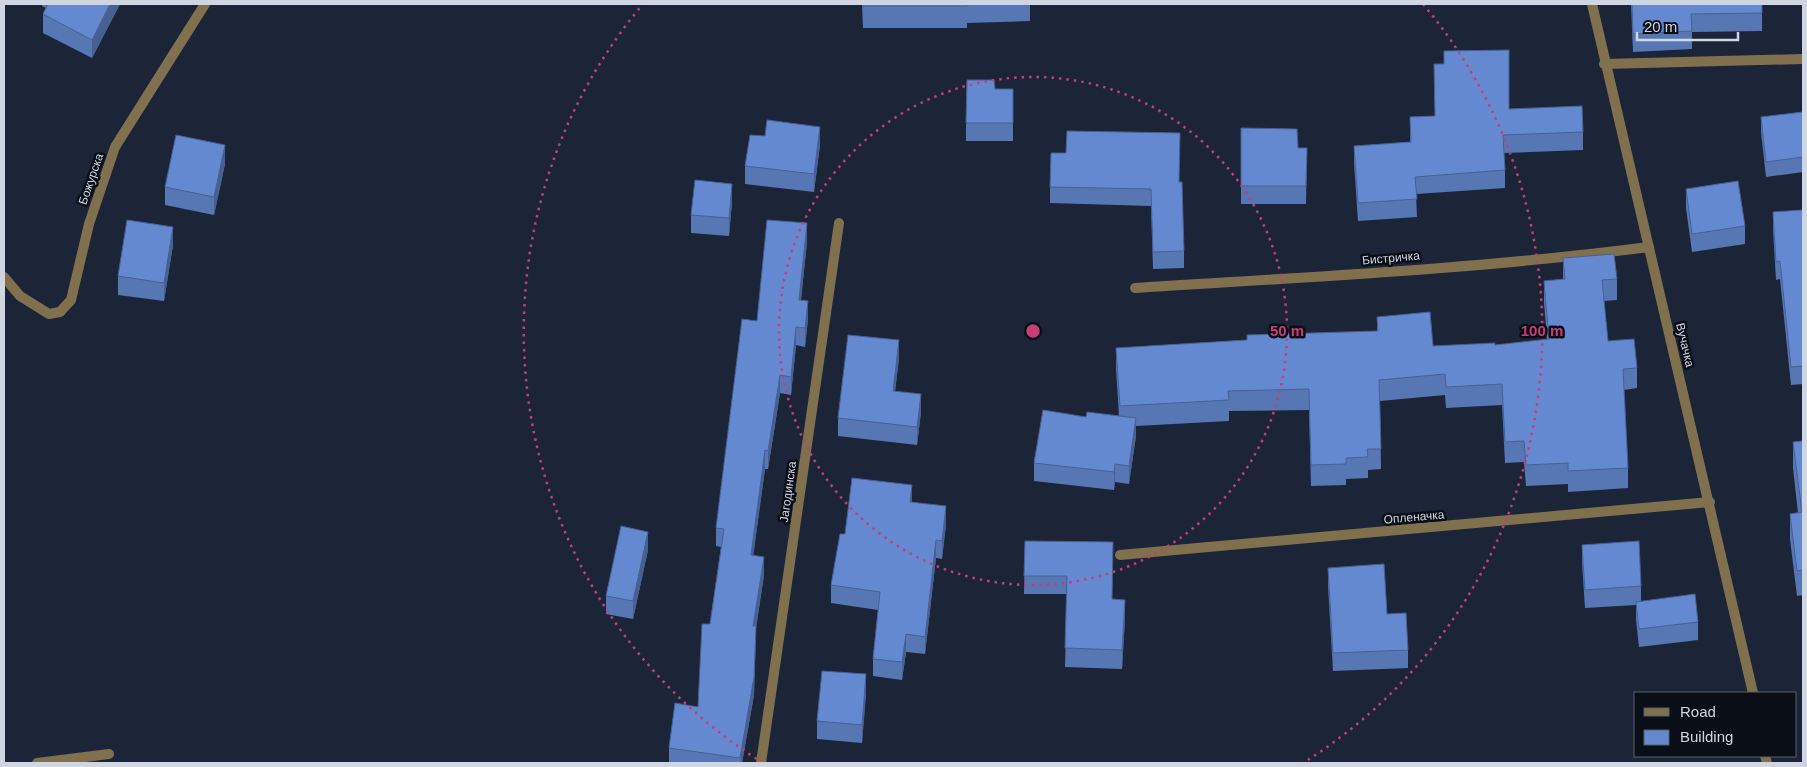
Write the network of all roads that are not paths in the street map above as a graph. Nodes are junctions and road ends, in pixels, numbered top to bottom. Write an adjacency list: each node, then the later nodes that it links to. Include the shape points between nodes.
1 (205, 4): 7 (street, Божурска, via 115,147 89,224 71,300 60,312 49,314 20,296)
2 (1592, 4): 4 (street, Вучачка)
3 (1803, 59): 4 (street)
4 (1604, 64): 6 (street, Вучачка)
5 (839, 224): 14 (street, Јагодинска)
6 (1649, 247): 8 (street, Бистричка, via 1590,255 1378,272); 9 (street, Вучачка)
7 (4, 277)
8 (1135, 288)
9 (1710, 502): 10 (street, Опленачка); 11 (street, Вучачка)
10 (1120, 555)
11 (1753, 692)
12 (109, 754): 13 (street)
13 (38, 763)
14 (760, 763)

